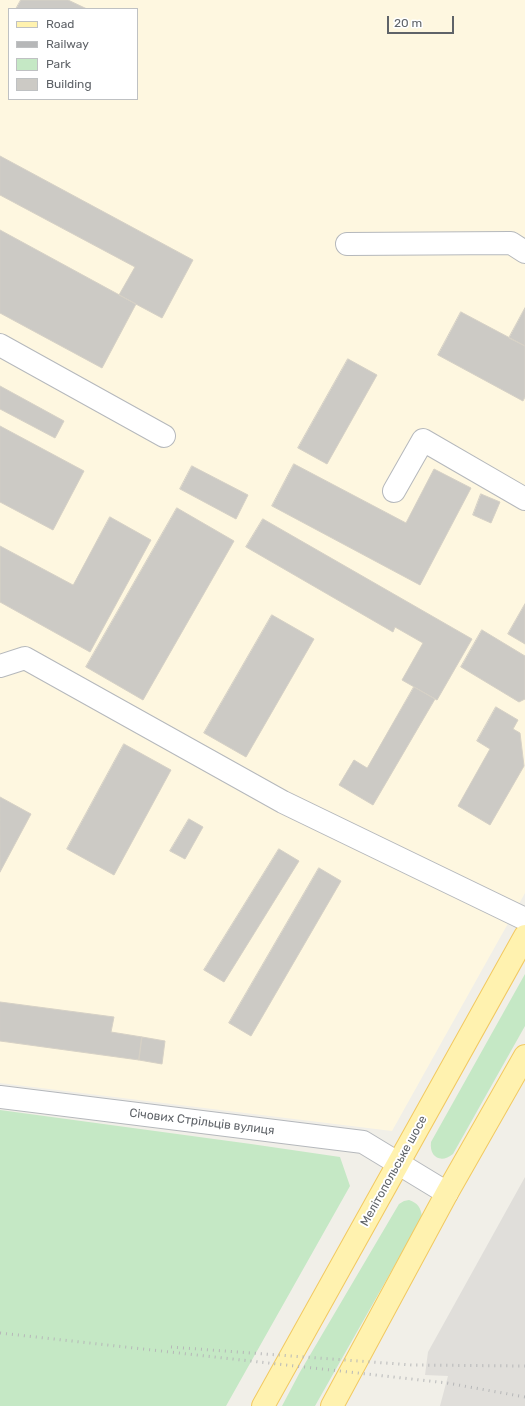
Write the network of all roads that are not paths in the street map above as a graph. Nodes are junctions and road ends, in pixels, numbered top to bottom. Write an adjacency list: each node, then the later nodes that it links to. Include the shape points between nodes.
1 (347, 244): 2 (street, via 511,243)
2 (525, 252)
3 (0, 345): 4 (street)
4 (164, 436)
5 (394, 491): 6 (street, via 423,440)
6 (525, 499)
7 (0, 666): 8 (street, via 25,658 283,802)
8 (525, 919)
9 (525, 936): 12 (main road, Мелітопольське шосе)
10 (525, 1056): 13 (main road)
11 (0, 1097): 12 (street, Січових Стрільців вулиця, via 363,1142)
12 (398, 1164): 13 (street, Січових Стрільців вулиця); 14 (main road, Мелітопольське шосе)
13 (447, 1194): 15 (main road)
14 (263, 1406)
15 (332, 1406)

